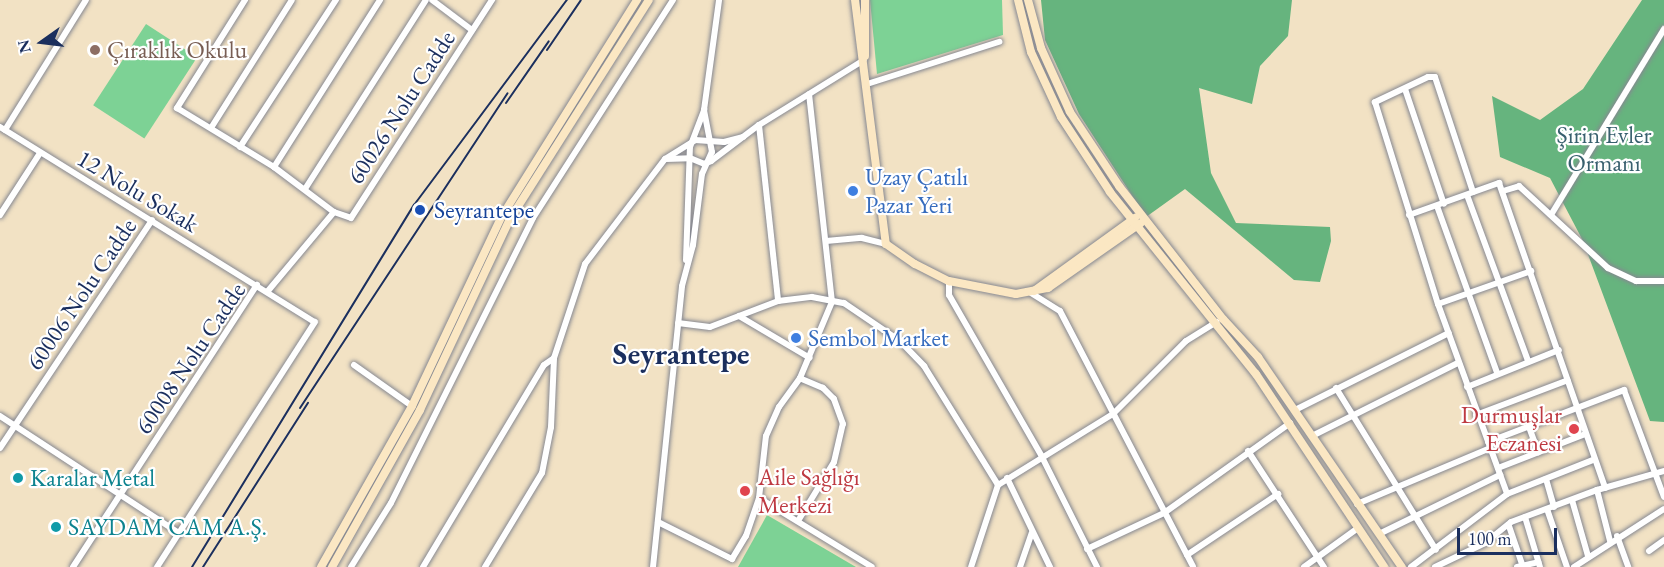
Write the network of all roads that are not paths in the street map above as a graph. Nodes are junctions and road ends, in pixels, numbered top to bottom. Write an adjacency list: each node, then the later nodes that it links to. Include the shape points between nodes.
1 (86, 0): 29 (street)
2 (245, 0): 28 (street, via 177,108)
3 (292, 0): 28 (street)
4 (336, 0): 33 (street)
5 (381, 0): 38 (street)
6 (426, 0): 39 (street)
7 (432, 0): 18 (street)
8 (448, 0): 18 (street, 60026 Nolu Cadde)
9 (492, 0): 20 (street, 60026 Nolu Cadde)
10 (637, 0): 80 (street, via 502,216)
11 (649, 0): 142 (street, via 510,219 420,410)
12 (673, 0): 143 (street, via 533,218 391,503)
13 (719, 0): 26 (street)
14 (855, 0): 22 (street)
15 (864, 0): 22 (street, via 868,39)
16 (1018, 0): 49 (street, via 1031,52 1061,117)
17 (1028, 0): 47 (street, via 1041,48 1070,112)
18 (443, 7): 20 (street)
19 (1664, 28): 46 (street)
20 (472, 30): 43 (street, 60026 Nolu Cadde, via 351,218)
21 (999, 42): 23 (street)
22 (864, 60): 23 (street); 25 (street)
23 (867, 84): 51 (street)
24 (1406, 88): 41 (street, via 1435,77); 42 (street); 45 (street, via 1375,102)
25 (809, 94): 27 (street); 50 (street)
26 (704, 110): 31 (street); 32 (street)
27 (759, 125): 30 (street); 61 (street)
28 (211, 128): 33 (street)
29 (2, 129): 34 (street, 12 Nolu Sokak)
30 (743, 137): 32 (street); 37 (street)
31 (695, 140): 32 (street); 35 (street); 36 (street)
32 (710, 142): 37 (street)
33 (240, 147): 38 (street)
34 (40, 153): 44 (street); 48 (street, 12 Nolu Sokak)
35 (690, 158): 36 (street); 37 (street, via 704,164); 52 (street)
36 (665, 159): 70 (street, via 585,264)
37 (711, 161): 52 (street, via 702,174 693,244)
38 (274, 167): 39 (street)
39 (305, 189): 43 (street)
40 (1503, 191): 41 (street, via 1499,183); 46 (street, via 1519,186); 53 (street)
41 (1470, 194): 42 (street); 56 (street)
42 (1440, 205): 45 (street); 60 (street)
43 (334, 212): 58 (street)
44 (0, 215)
45 (1409, 215): 63 (street)
46 (1551, 215): 55 (street, via 1608,268 1636,281)
47 (1143, 217): 49 (street); 65 (street)
48 (153, 220): 57 (street, 12 Nolu Sokak); 88 (street, 60006 Nolu Cadde)
49 (1135, 223): 59 (street, via 1048,288); 67 (street)
50 (826, 241): 51 (street, via 862,238); 62 (street)
51 (886, 244): 54 (street)
52 (686, 260): 66 (street)
53 (1531, 271): 56 (street); 69 (street)
54 (949, 281): 59 (street, via 1016,294); 96 (street, via 949,295)
55 (1664, 281)
56 (1498, 283): 60 (street); 72 (street)
57 (256, 285): 58 (street, 60008 Nolu Cadde); 109 (street, 60008 Nolu Cadde)
58 (267, 292): 125 (street, 60008 Nolu Cadde, via 315,322)
59 (1031, 293): 83 (street, via 1060,311)
60 (1468, 294): 63 (street); 75 (street)
61 (778, 301): 62 (street, via 812,297); 64 (street)
62 (832, 302): 71 (street); 103 (street, via 844,303 870,319 924,366)
63 (1438, 304): 68 (street)
64 (739, 316): 66 (street, via 710,327); 71 (street)
65 (1223, 319): 67 (street); 82 (street, via 1258,357)
66 (678, 323): 121 (street)
67 (1212, 324): 83 (street, via 1186,341); 87 (street, via 1256,374)
68 (1449, 333): 73 (street); 79 (street)
69 (1559, 350): 72 (street); 77 (street)
70 (554, 358): 144 (street, via 544,365); 145 (street, via 551,427 542,473)
71 (810, 358): 76 (street)
72 (1528, 361): 75 (street)
73 (1458, 363): 78 (street); 84 (street)
74 (354, 365): 80 (street)
75 (1497, 373): 78 (street)
76 (800, 378): 111 (street, via 779,407 766,436); 120 (street, via 822,388 834,399 843,424 834,462)
77 (1568, 380): 81 (street); 85 (street)
78 (1467, 387): 85 (street)
79 (1336, 388): 82 (street); 84 (street)
80 (412, 406): 141 (street)
81 (1579, 407): 89 (street); 90 (street); 100 (street, via 1624,390)
82 (1295, 410): 91 (street)
83 (1113, 414): 96 (street); 117 (street)
84 (1351, 415): 91 (street); 104 (street)
85 (1476, 415): 92 (street)
86 (0, 416): 88 (street)
87 (1290, 423): 94 (street); 123 (street)
88 (14, 425): 93 (street, 60006 Nolu Cadde); 109 (street)
89 (1529, 427): 92 (street); 95 (street)
90 (1585, 434): 95 (street); 97 (street)
91 (1312, 436): 113 (street)
92 (1489, 445): 98 (street); 104 (street)
93 (0, 448)
94 (1248, 451): 107 (street); 117 (street)
95 (1538, 452): 98 (street)
96 (1042, 457): 101 (street); 130 (street)
97 (1593, 460): 102 (street); 105 (street)
98 (1499, 471): 108 (street); 118 (street)
99 (1664, 471): 100 (street)
100 (1654, 474): 105 (street); 110 (street)
101 (1007, 478): 103 (street); 124 (street)
102 (1546, 479): 108 (street); 114 (street)
103 (998, 485): 149 (street)
104 (1397, 488): 113 (street); 118 (street)
105 (1605, 488): 106 (street)
106 (1597, 490): 112 (street); 129 (street)
107 (1278, 494): 133 (street); 135 (street)
108 (1507, 494): 131 (street)
109 (120, 495): 125 (street); 139 (street, 60008 Nolu Cadde)
110 (1664, 497)
111 (759, 498): 120 (street); 136 (street, via 746,536)
112 (1572, 500): 114 (street); 134 (street)
113 (1357, 504): 126 (street)
114 (1554, 507): 116 (street)
115 (1664, 508): 127 (street, via 1624,536)
116 (1547, 509): 119 (street); 160 (street)
117 (1164, 513): 130 (street); 133 (street)
118 (1414, 516): 126 (street); 131 (street)
119 (1525, 517): 122 (street); 137 (street)
120 (798, 521): 148 (street)
121 (658, 522): 136 (street); 146 (street)
122 (1509, 526): 138 (street); 159 (street)
123 (1358, 528): 135 (street); 156 (street)
124 (1032, 533): 150 (street); 151 (street)
125 (180, 534): 140 (street, 60008 Nolu Cadde)
126 (1379, 534): 157 (street)
127 (1617, 536): 129 (street); 162 (street)
128 (1664, 540): 132 (street)
129 (1610, 541): 134 (street)
130 (1087, 549): 152 (street)
131 (1436, 550): 158 (street)
132 (1649, 551)
133 (1186, 555): 153 (street)
134 (1588, 556): 161 (street)
135 (1318, 557): 154 (street); 155 (street)
136 (732, 560): 147 (street)
137 (1539, 565): 138 (street)
138 (1521, 566)
139 (73, 567)
140 (158, 567)
141 (321, 567)
142 (332, 567)
143 (351, 567)
144 (423, 567)
145 (485, 567)
146 (653, 567)
147 (728, 567)
148 (872, 567)
149 (971, 567)
150 (1020, 567)
151 (1050, 567)
152 (1097, 567)
153 (1193, 567)
154 (1304, 567)
155 (1324, 567)
156 (1384, 567)
157 (1402, 567)
158 (1411, 567)
159 (1435, 567)
160 (1567, 567)
161 (1574, 567)
162 (1628, 567)

